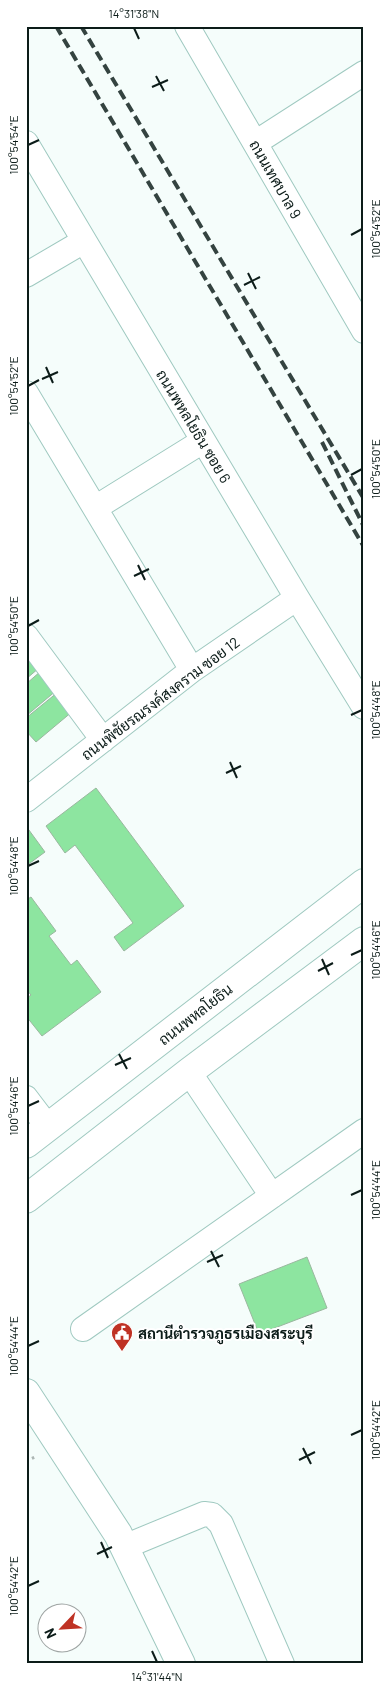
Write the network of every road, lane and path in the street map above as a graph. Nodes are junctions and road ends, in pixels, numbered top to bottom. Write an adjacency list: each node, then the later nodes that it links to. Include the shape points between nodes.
1 (188, 26): 4 (street, ถนนเทศบาล 9)
2 (364, 73): 4 (street)
3 (26, 143): 5 (street, ถนนพหลโยธิน ซอย 6)
4 (255, 143): 7 (street, ถนนเทศบาล 9)
5 (84, 241): 6 (street); 9 (street, ถนนพหลโยธิน ซอย 6)
6 (26, 275)
7 (364, 331)
8 (26, 393): 10 (street)
9 (203, 441): 10 (street); 11 (street, ถนนพหลโยธิน ซอย 6)
10 (95, 508): 13 (street)
11 (297, 598): 13 (street, ถนนพิชัยรณรงค์สงคราม ซอย 12); 14 (street, ถนนพหลโยธิน ซอย 6)
12 (26, 636): 15 (street)
13 (192, 670): 15 (street, ถนนพิชัยรณรงค์สงคราม ซอย 12)
14 (364, 707)
15 (103, 740): 16 (street, ถนนพิชัยรณรงค์สงคราม ซอย 12)
16 (26, 800)
17 (364, 883): 21 (main road, ถนนพหลโยธิน)
18 (364, 941): 19 (main road)
19 (189, 1072): 24 (street); 25 (main road)
20 (26, 1098): 21 (street)
21 (48, 1127): 23 (main road, ถนนพหลโยธิน)
22 (364, 1131): 24 (street)
23 (26, 1144)
24 (272, 1196): 26 (street)
25 (26, 1199)
26 (83, 1329)
27 (26, 1392): 28 (main road)
28 (124, 1547): 29 (main road); 30 (street, via 204,1514 212,1515 221,1524)
29 (181, 1664)
30 (282, 1664)

